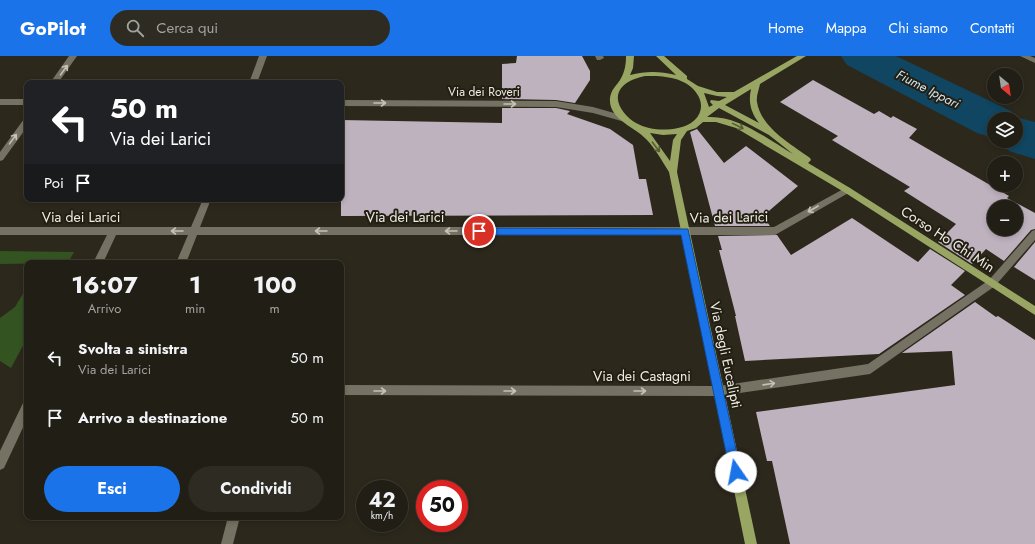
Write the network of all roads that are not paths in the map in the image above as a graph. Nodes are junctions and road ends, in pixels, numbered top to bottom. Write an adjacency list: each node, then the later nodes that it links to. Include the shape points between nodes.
1 (74, 56): 8 (street, one-way to 1)
2 (263, 56): 9 (street)
3 (630, 56): 10 (main road, via 629,68)
4 (660, 56): 11 (main road)
5 (802, 56): 12 (main road)
6 (1024, 56): 7 (street)
7 (1035, 61)
8 (56, 80)
9 (254, 80)
10 (623, 82): 11 (main road, via 631,77 654,73 677,77); 21 (main road, via 616,88 614,104)
11 (688, 82): 13 (main road)
12 (757, 82): 14 (main road); 26 (main road, via 753,101 755,109 759,118)
13 (697, 88): 14 (main road, via 717,94); 15 (main road)
14 (737, 95): 19 (main road)
15 (703, 96): 19 (main road); 20 (main road, via 706,104)
16 (0, 102): 17 (street)
17 (24, 102)
18 (344, 103): 21 (street, Via dei Roveri, one-way to 21, via 556,104)
19 (719, 105): 20 (main road); 26 (main road)
20 (705, 113): 22 (main road)
21 (625, 119): 24 (main road)
22 (700, 120): 25 (main road); 29 (main road, one-way to 29, via 716,119 739,126)
23 (24, 125): 27 (street, one-way to 23)
24 (635, 126): 25 (main road, via 659,132); 28 (main road, one-way to 28, via 648,136)
25 (684, 130): 28 (main road, via 677,140)
26 (774, 135): 29 (main road)
27 (0, 158)
28 (673, 172): 34 (main road, Via degli Eucalipti)
29 (847, 190): 34 (street, Via dei Larici, one-way to 34, via 775,230); 38 (main road, Corso Ho Chi Min)
30 (206, 202): 33 (street)
31 (0, 231): 32 (street, Via dei Larici)
32 (114, 231): 33 (street, Via dei Larici, one-way to 32); 36 (street)
33 (193, 231): 34 (street, Via dei Larici, one-way to 33); 37 (street)
34 (685, 231): 41 (main road, Via degli Eucalipti)
35 (1035, 234): 38 (street, Via dei Castagni)
36 (100, 260)
37 (182, 260)
38 (992, 283): 39 (main road, Corso Ho Chi Min); 41 (street, Via dei Castagni, one-way to 38, via 870,370)
39 (1035, 311)
40 (344, 390): 41 (street, Via dei Castagni, one-way to 41)
41 (719, 391): 46 (main road, Via degli Eucalipti)
42 (24, 413): 43 (street)
43 (0, 464)
44 (233, 520): 45 (street)
45 (227, 544)
46 (751, 544)

